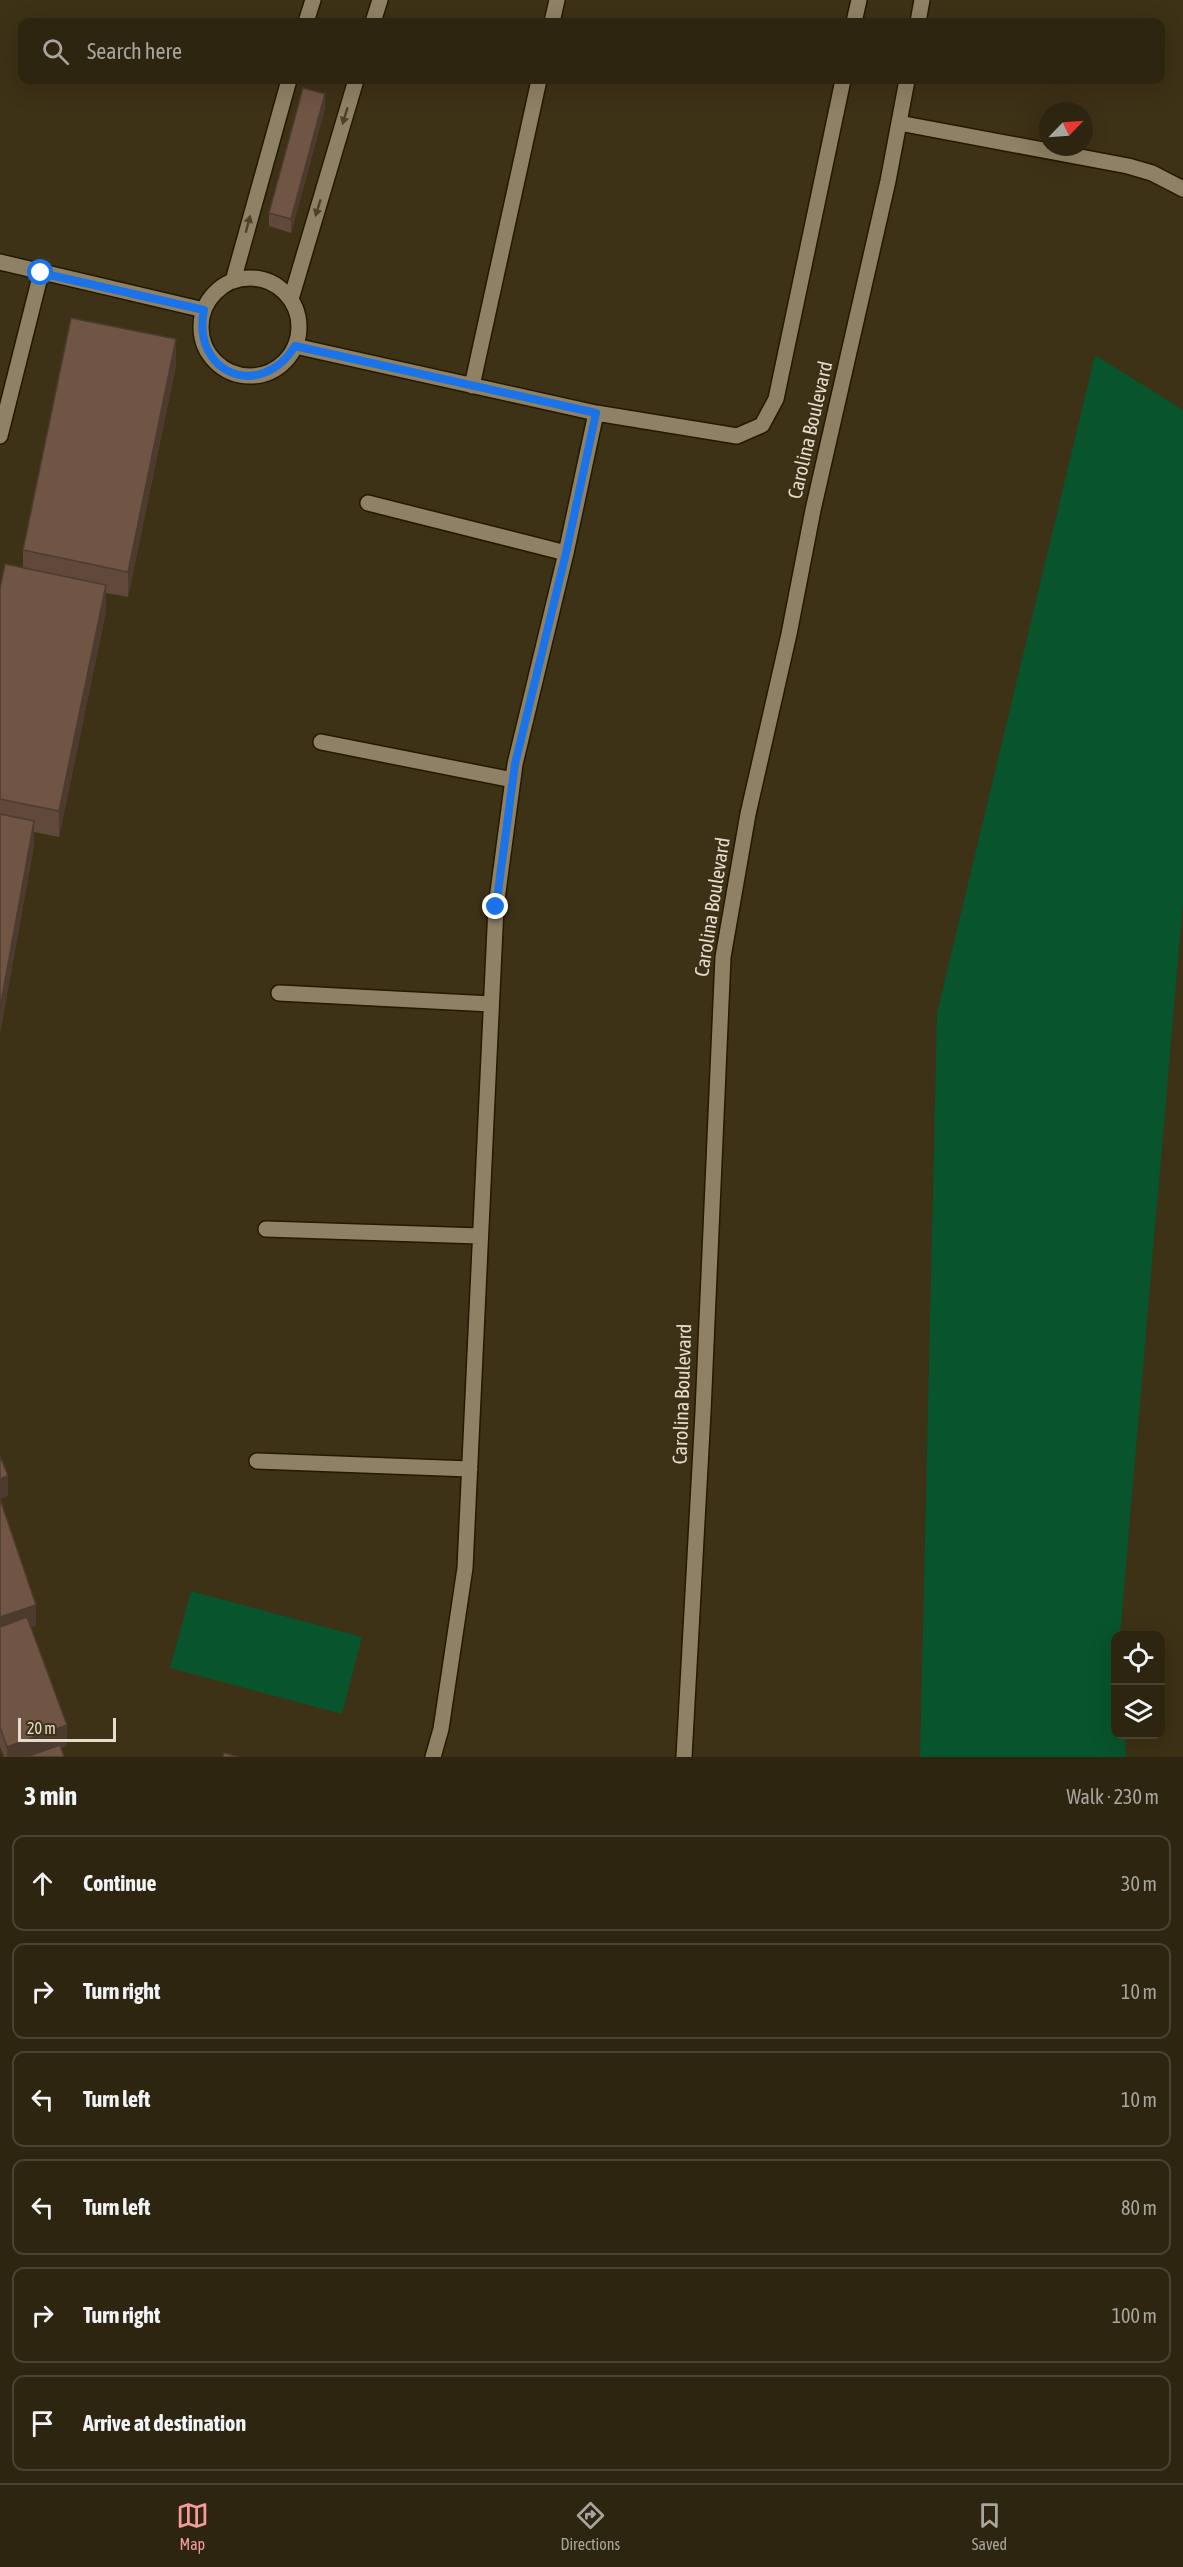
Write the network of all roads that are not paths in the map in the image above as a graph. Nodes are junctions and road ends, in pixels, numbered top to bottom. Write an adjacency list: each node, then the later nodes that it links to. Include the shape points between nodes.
1 (313, 0): 6 (street)
2 (380, 0): 7 (street)
3 (557, 0): 8 (street)
4 (859, 0): 9 (street)
5 (922, 0): 10 (street)
6 (307, 18)
7 (374, 18)
8 (553, 18)
9 (855, 18)
10 (919, 18)
11 (288, 84): 20 (street, one-way to 11)
12 (355, 84): 21 (street, one-way to 21)
13 (538, 84): 24 (street)
14 (842, 84): 25 (street, via 776,399 762,425 737,436)
15 (906, 84): 16 (street, Carolina Boulevard)
16 (899, 123): 17 (street, via 1128,166); 38 (street, Carolina Boulevard, via 748,814 723,957)
17 (1183, 189)
18 (0, 262): 19 (street)
19 (41, 273): 22 (street); 26 (street)
20 (233, 281): 21 (street, via 265,280); 22 (street, via 211,297)
21 (291, 299): 23 (street, via 298,314)
22 (204, 310): 23 (street, via 204,343 224,369 257,376 273,371)
23 (295, 346): 24 (street)
24 (472, 386): 25 (street)
25 (596, 413): 28 (street)
26 (0, 436)
27 (368, 503): 28 (street)
28 (566, 553): 30 (street)
29 (321, 742): 30 (street)
30 (513, 780): 32 (street, via 496,907)
31 (279, 993): 32 (street)
32 (491, 1004): 34 (street)
33 (266, 1229): 34 (street)
34 (480, 1236): 36 (street)
35 (257, 1461): 36 (street)
36 (470, 1469): 37 (street, via 465,1568)
37 (434, 1757)
38 (684, 1757)

